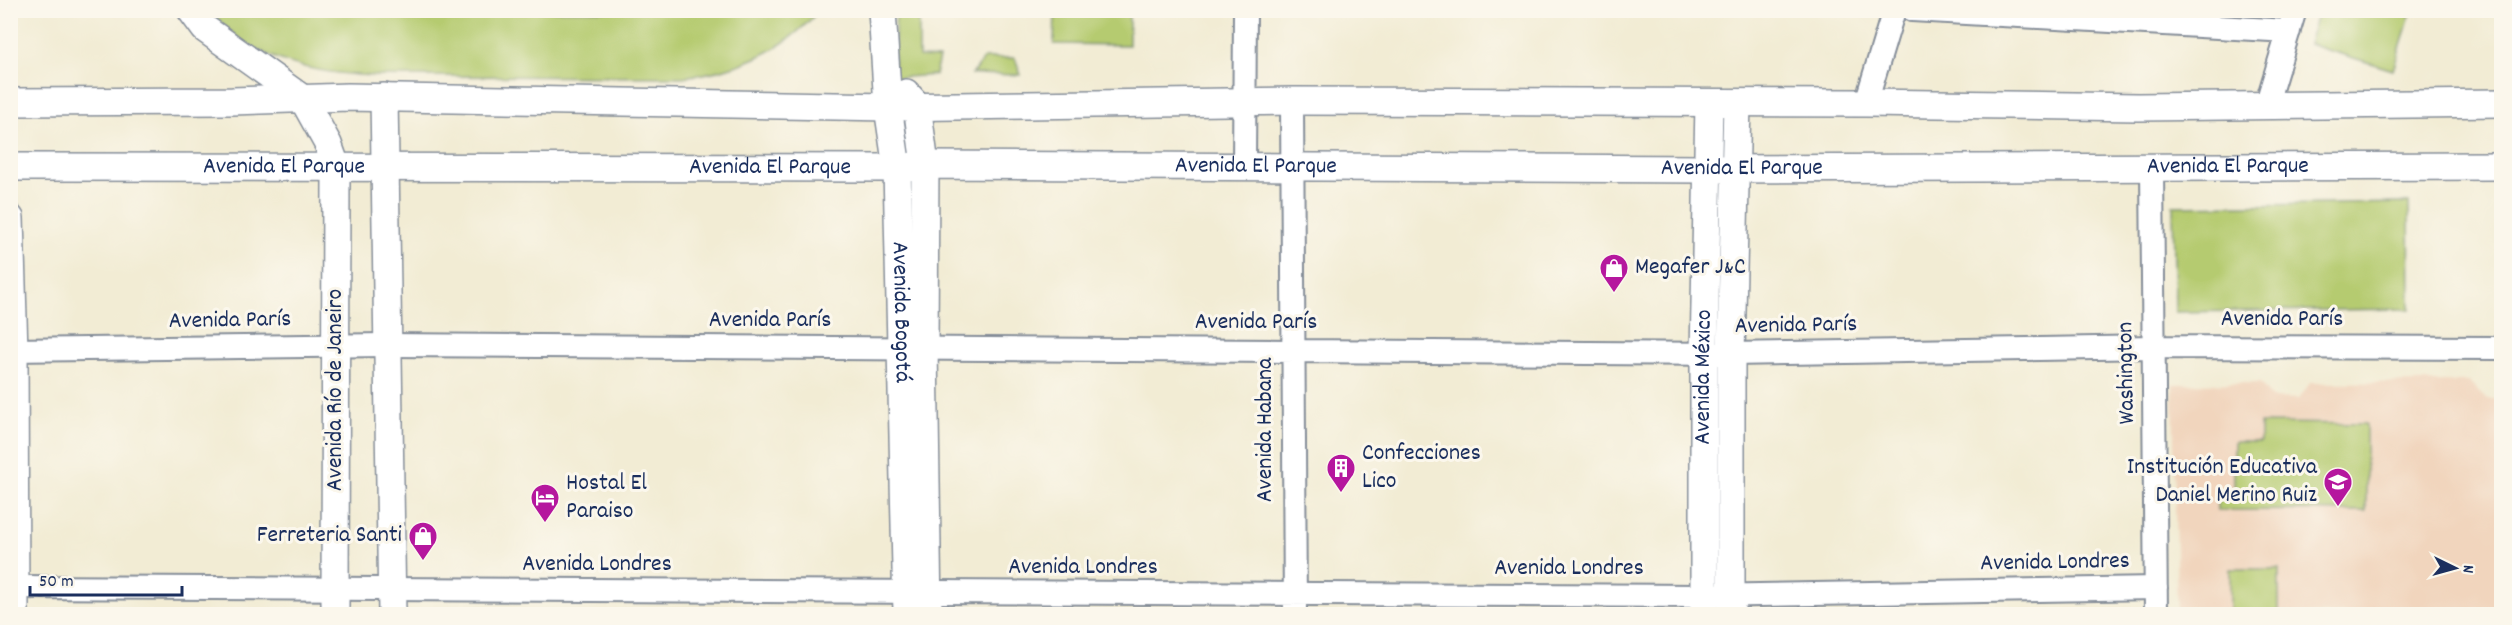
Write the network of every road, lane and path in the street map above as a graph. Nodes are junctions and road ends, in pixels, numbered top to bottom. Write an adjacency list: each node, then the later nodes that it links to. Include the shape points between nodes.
1 (191, 10): 7 (street, via 205,29)
2 (882, 10): 8 (street, Avenida Bogotá)
3 (1245, 10): 14 (street)
4 (1894, 10): 15 (street)
5 (1912, 10): 6 (street)
6 (2292, 21): 20 (street)
7 (244, 55): 11 (street); 12 (street, via 242,88)
8 (885, 71): 19 (street); 22 (street, Avenida Bogotá)
9 (348, 97): 10 (street); 11 (street); 23 (street, via 335,121)
10 (384, 97): 22 (street); 26 (street, Avenida Río de Janeiro)
11 (303, 99): 12 (street); 23 (street)
12 (232, 101): 21 (street)
13 (1292, 101): 14 (street); 16 (street); 30 (street, Avenida Habana)
14 (1244, 102): 19 (street); 27 (street)
15 (1866, 102): 17 (street); 20 (street)
16 (1709, 103): 17 (street); 32 (street, Avenida México)
17 (1737, 103): 31 (street, Avenida México)
18 (2502, 103): 20 (street)
19 (917, 105): 22 (street); 33 (street, Avenida Bogotá)
20 (2266, 106)
21 (11, 107)
22 (888, 107): 29 (street, Avenida Bogotá)
23 (332, 155): 25 (street, Avenida El Parque); 26 (street, Avenida El Parque); 36 (street, Avenida Río de Janeiro)
24 (2502, 166): 28 (street, Avenida El Parque)
25 (10, 167)
26 (386, 167): 29 (street, Avenida El Parque); 35 (street, Avenida Río de Janeiro)
27 (1244, 167): 30 (street, Avenida El Parque); 33 (street, Avenida El Parque)
28 (2152, 167): 31 (street, Avenida El Parque); 37 (street, Washington)
29 (897, 168): 33 (street, Avenida El Parque); 39 (street, Avenida Bogotá)
30 (1291, 168): 32 (street, Avenida El Parque); 40 (street, Avenida Habana)
31 (1736, 168): 32 (street, Avenida El Parque); 43 (street, Avenida México)
32 (1707, 169): 42 (street, Avenida México)
33 (925, 173): 39 (street, Avenida Bogotá)
34 (10, 218): 41 (street)
35 (386, 345): 36 (street, Avenida París); 39 (street, Avenida París); 47 (street, Avenida Río de Janeiro)
36 (336, 347): 41 (street, Avenida París); 46 (street, Avenida Río de Janeiro)
37 (2154, 347): 38 (street, Avenida París); 43 (street, Avenida París); 45 (street, Washington)
38 (2502, 348)
39 (913, 349): 40 (street, Avenida París); 48 (street, Avenida Bogotá)
40 (1292, 350): 42 (street, Avenida París); 49 (street, Avenida Habana)
41 (12, 351): 44 (street)
42 (1704, 354): 43 (street, Avenida París); 50 (street, Avenida México)
43 (1731, 354): 51 (street, Avenida México)
44 (13, 587): 46 (street, Avenida Londres); 52 (street)
45 (2156, 588): 51 (street, Avenida Londres); 53 (street, Washington)
46 (335, 602): 47 (street, Avenida Londres)
47 (391, 602): 48 (street, Avenida Londres)
48 (917, 604): 49 (street, Avenida Londres)
49 (1294, 605): 50 (street, Avenida Londres)
50 (1704, 605): 51 (street, Avenida Londres)
51 (1731, 605)
52 (15, 615)
53 (2156, 615)

